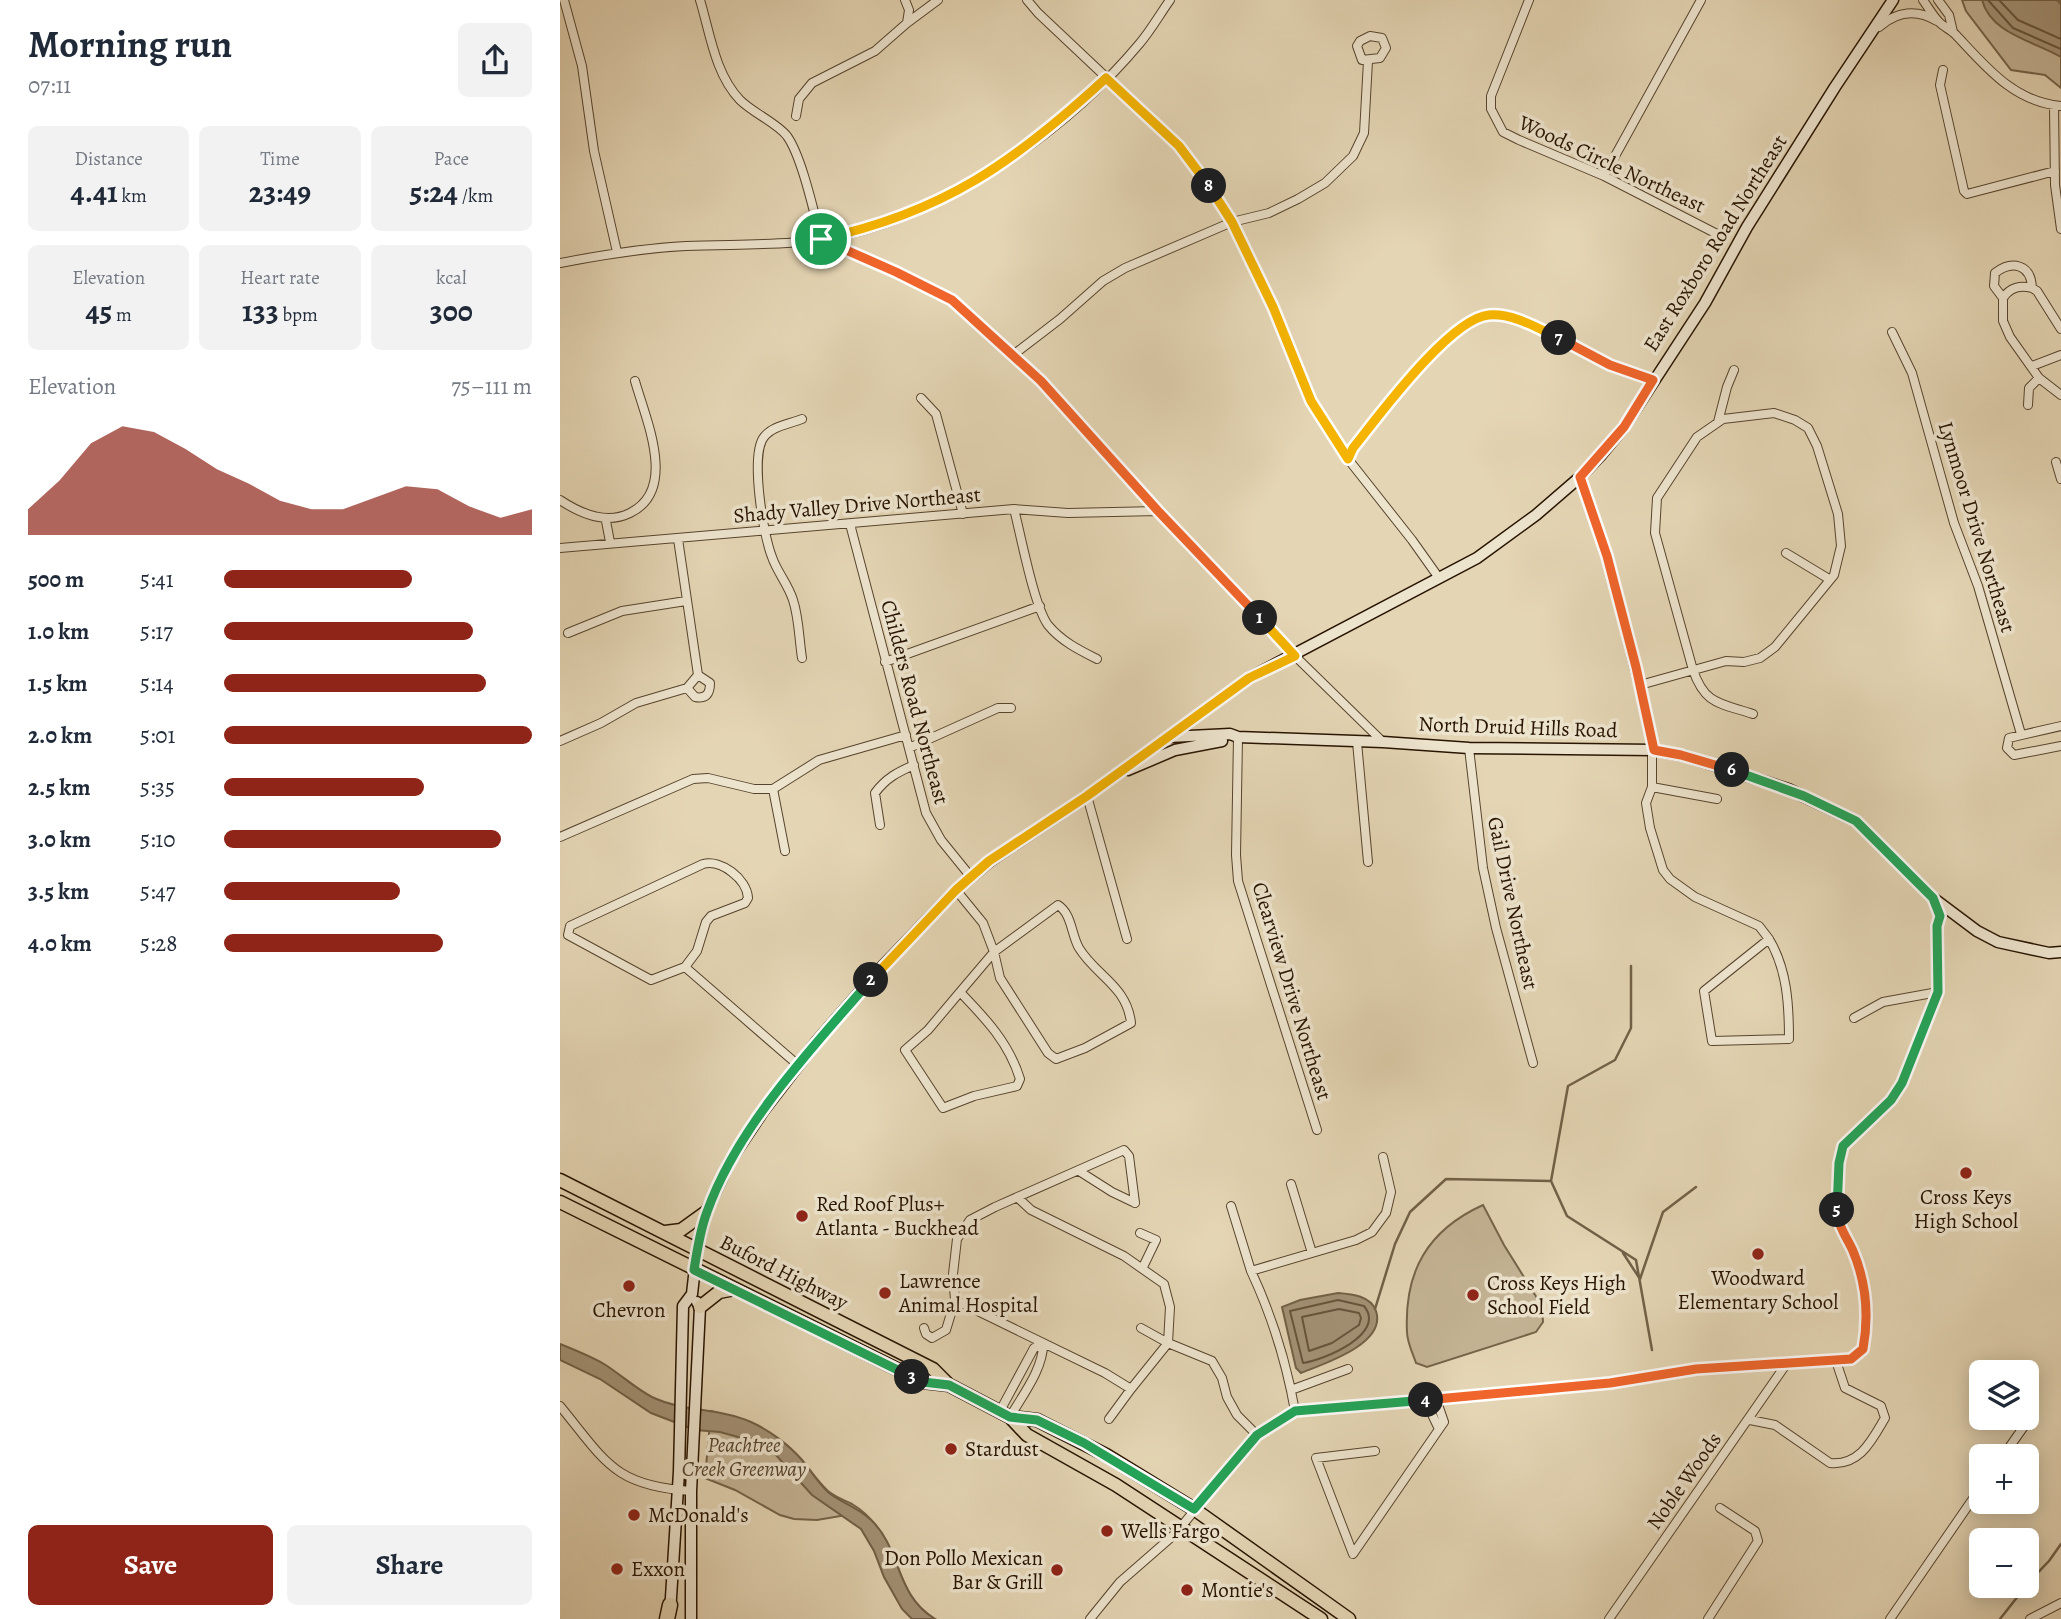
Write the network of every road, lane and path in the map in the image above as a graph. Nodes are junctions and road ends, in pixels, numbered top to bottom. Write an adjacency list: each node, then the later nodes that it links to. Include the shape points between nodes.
1 (564, 0): 27 (street, via 582,66 594,151)
2 (700, 0): 26 (street, via 725,80 742,102 779,128 790,142)
3 (905, 0): 12 (street)
4 (938, 0): 12 (street)
5 (1027, 0): 18 (street)
6 (1170, 0): 18 (street, via 1142,41)
7 (1529, 0): 22 (street, Woods Circle Northeast, via 1491,96 1496,121 1503,132)
8 (1701, 0): 22 (street)
9 (1893, 0): 15 (main road, East Roxboro Road Northeast)
10 (1923, 0): 13 (street)
11 (1940, 0): 14 (street)
12 (907, 23): 20 (street, via 875,51 812,83 799,99)
13 (1940, 23): 14 (street); 15 (street, via 1913,12 1895,16)
14 (1953, 32): 19 (street, via 2006,85)
15 (1871, 33): 38 (main road, East Roxboro Road Northeast)
16 (1368, 61): 23 (street, via 1364,133 1353,156 1325,183 1298,199 1269,213)
17 (1943, 70): 21 (street, via 1940,85 1967,194)
18 (1106, 78): 23 (street, via 1179,146); 26 (street, via 1026,148 974,183 893,220)
19 (2058, 106): 21 (street)
20 (796, 116)
21 (2055, 171): 24 (street)
22 (1604, 176): 25 (street, Woods Circle Northeast)
23 (1232, 222): 33 (street, via 1162,250 1103,281); 45 (street, via 1311,401)
24 (2061, 229)
25 (1719, 235)
26 (821, 239): 27 (street); 33 (street, via 952,300)
27 (617, 253): 28 (street)
28 (560, 263)
29 (2032, 288): 30 (street, via 2022,285); 30 (street, via 2026,269 2009,265 1995,274 1994,285); 31 (street)
30 (2003, 298): 35 (street, via 2003,320 2010,337)
31 (2061, 329)
32 (1892, 332): 76 (street, Lynmoor Drive Northeast, via 1912,373)
33 (1013, 355): 51 (street)
34 (2061, 355): 35 (street)
35 (2032, 366): 37 (street)
36 (1734, 370): 44 (street)
37 (2039, 378): 40 (street); 42 (street, via 2029,388)
38 (1653, 380): 45 (street, via 1610,365 1523,321 1485,315 1453,333); 47 (main road, East Roxboro Road Northeast, via 1624,427)
39 (635, 382): 53 (street, via 656,457 655,481 640,509)
40 (2061, 395)
41 (921, 398): 52 (street, via 936,414)
42 (2028, 405)
43 (802, 419): 55 (street, via 774,429 759,444)
44 (1718, 422): 60 (street, via 1774,413 1808,428 1838,514 1841,546); 69 (street, via 1690,447 1657,498 1654,518)
45 (1348, 459): 61 (street)
46 (2056, 461): 48 (street)
47 (1580, 477): 61 (main road, East Roxboro Road Northeast, via 1478,558); 71 (street, via 1607,556)
48 (2061, 479)
49 (560, 500): 53 (street)
50 (1014, 509): 51 (street, Shady Valley Drive Northeast); 52 (street, Shady Valley Drive Northeast); 63 (street)
51 (1158, 511): 65 (street)
52 (963, 514): 54 (street, Shady Valley Drive Northeast)
53 (606, 520): 57 (street)
54 (850, 524): 55 (street, Shady Valley Drive Northeast); 68 (street, Childers Road Northeast)
55 (763, 530): 56 (street, Shady Valley Drive Northeast); 66 (street, via 793,599)
56 (678, 539): 57 (street, Shady Valley Drive Northeast); 62 (street)
57 (610, 542): 58 (street, Shady Valley Drive Northeast)
58 (560, 548)
59 (1786, 553): 60 (street)
60 (1835, 577): 69 (street, via 1775,647 1760,658)
61 (1439, 578): 65 (main road, East Roxboro Road Northeast)
62 (686, 601): 64 (street, via 622,611); 70 (street)
63 (1040, 606): 67 (street, via 1047,624 1062,639); 68 (street)
64 (568, 633)
65 (1295, 656): 79 (main road, East Roxboro Road Northeast, via 1249,678); 82 (street)
66 (802, 658)
67 (1097, 659)
68 (885, 662): 77 (street, Childers Road Northeast)
69 (1693, 670): 71 (street); 74 (street, via 1710,700)
70 (698, 675): 72 (street); 72 (street, via 710,683 707,695 695,697)
71 (1640, 685): 86 (street)
72 (687, 688): 80 (street, via 636,703)
73 (1011, 708): 84 (street, via 998,708)
74 (1753, 714)
75 (2061, 726): 76 (street)
76 (2021, 734): 83 (street, Lynmoor Drive Northeast, via 2009,738 2007,748 2014,755)
77 (906, 735): 84 (street, Childers Road Northeast); 90 (street, via 819,760)
78 (1238, 737): 79 (main road, North Druid Hills Road); 81 (main road, North Druid Hills Road); 88 (main road, via 1175,750); 110 (street, Clearview Drive Northeast, via 1238,881)
79 (1166, 738): 88 (main road, East Roxboro Road Northeast)
80 (560, 741)
81 (1357, 742): 82 (main road, North Druid Hills Road); 96 (street)
82 (1383, 742): 85 (main road, North Druid Hills Road)
83 (2061, 746)
84 (909, 748): 87 (street, Childers Road Northeast)
85 (1469, 748): 86 (main road, North Druid Hills Road); 108 (street, Gail Drive Northeast, via 1483,868)
86 (1654, 750): 89 (street); 99 (main road, North Druid Hills Road, via 1775,785 1856,821)
87 (914, 765): 93 (street, via 883,782 875,793); 97 (street, Childers Road Northeast, via 926,813)
88 (1110, 779): 91 (main road)
89 (1652, 787): 92 (street); 101 (street, via 1646,803 1663,870 1695,897 1759,926)
90 (774, 789): 94 (street, via 693,779); 95 (street)
91 (1087, 796): 97 (main road); 100 (street)
92 (1717, 799)
93 (880, 825)
94 (560, 837)
95 (785, 852)
96 (1368, 862)
97 (971, 877): 98 (main road)
98 (956, 890): 102 (street, via 983,923); 109 (main road)
99 (1933, 898): 103 (main road, North Druid Hills Road, via 1998,942); 106 (street, via 1940,916)
100 (1127, 939)
101 (1769, 939): 101 (street, via 1780,956 1789,1006 1789,1039 1713,1041 1704,991)
102 (994, 952): 102 (street, via 1000,978 1056,1059 1131,1023 1117,988 1079,949 1065,910 1058,905); 105 (street)
103 (2061, 952)
104 (685, 967): 104 (street, via 711,916 748,898 748,890 720,864 703,864 570,926 569,935 651,980); 109 (street)
105 (960, 992): 105 (street, via 905,1051 943,1108 1017,1086 1020,1079 994,1027)
106 (1938, 992): 107 (street, via 1883,1002); 134 (street, via 1902,1083 1891,1100 1843,1146 1836,1213 1853,1251 1868,1313 1861,1351 1851,1359)
107 (1854, 1018)
108 (1533, 1063)
109 (798, 1065): 118 (main road, via 730,1161)
110 (1317, 1130)
111 (1383, 1157): 122 (street, via 1391,1192 1387,1213 1372,1232)
112 (1079, 1171): 112 (street, via 1112,1192 1135,1203 1129,1156 1124,1150); 115 (street)
113 (560, 1181): 119 (main road, Buford Highway)
114 (1291, 1184): 122 (street)
115 (1017, 1197): 123 (street, via 1031,1210); 128 (street, via 970,1220 957,1239)
116 (560, 1202): 124 (main road, Buford Highway)
117 (1231, 1206): 125 (street)
118 (706, 1212): 119 (main road, via 681,1230); 121 (main road)
119 (661, 1231): 121 (main road, Buford Highway)
120 (1140, 1233): 123 (street, via 1156,1240)
121 (697, 1250): 124 (main road); 137 (main road, Buford Highway, via 933,1368)
122 (1312, 1253): 125 (street)
123 (1143, 1267): 133 (street, via 1164,1284 1170,1307)
124 (694, 1270): 126 (main road, Buford Highway); 127 (main road)
125 (1251, 1270): 139 (street, via 1286,1363)
126 (736, 1289): 129 (main road, via 719,1292); 137 (main road, Buford Highway, via 923,1382)
127 (691, 1294): 129 (main road); 150 (main road, via 683,1306)
128 (955, 1300): 130 (street, via 946,1330 932,1338); 132 (street)
129 (700, 1307): 151 (main road)
130 (924, 1328)
131 (1141, 1328): 133 (street)
132 (1043, 1343): 138 (street); 144 (street, via 1043,1352)
133 (1168, 1343): 138 (street); 148 (street, via 1212,1361 1237,1415)
134 (1836, 1361): 135 (street); 146 (street, via 1845,1388 1881,1406 1885,1418 1855,1460 1830,1463 1775,1425)
135 (1787, 1363): 140 (street); 146 (street, Noble Woods)
136 (1348, 1369): 139 (street)
137 (949, 1385): 144 (main road, Buford Highway)
138 (1131, 1389): 145 (street)
139 (1291, 1390): 143 (street)
140 (1436, 1399): 141 (street); 147 (street)
141 (1425, 1400): 143 (street); 147 (street)
142 (560, 1406): 150 (street, via 599,1454 626,1478)
143 (1295, 1411): 148 (street)
144 (1005, 1414): 154 (main road, Buford Highway, via 1037,1420 1084,1443); 155 (main road, Buford Highway, via 1027,1434)
145 (1109, 1419)
146 (1750, 1420): 162 (street, Noble Woods)
147 (1441, 1426): 149 (street, via 1353,1554 1316,1458)
148 (1257, 1435): 154 (street)
149 (1375, 1451)
150 (677, 1490): 151 (street); 157 (main road)
151 (691, 1491): 158 (main road)
152 (1969, 1504): 164 (street)
153 (1720, 1508): 163 (street, via 1755,1531 1758,1541)
154 (1194, 1509): 155 (street); 161 (main road, Buford Highway)
155 (1181, 1526): 159 (street, via 1120,1582); 160 (main road, Buford Highway)
156 (2061, 1603): 165 (street)
157 (669, 1614)
158 (691, 1619)
159 (1090, 1619)
160 (1321, 1619)
161 (1349, 1619)
162 (1609, 1619)
163 (1709, 1619)
164 (1890, 1619)
165 (2030, 1619)

